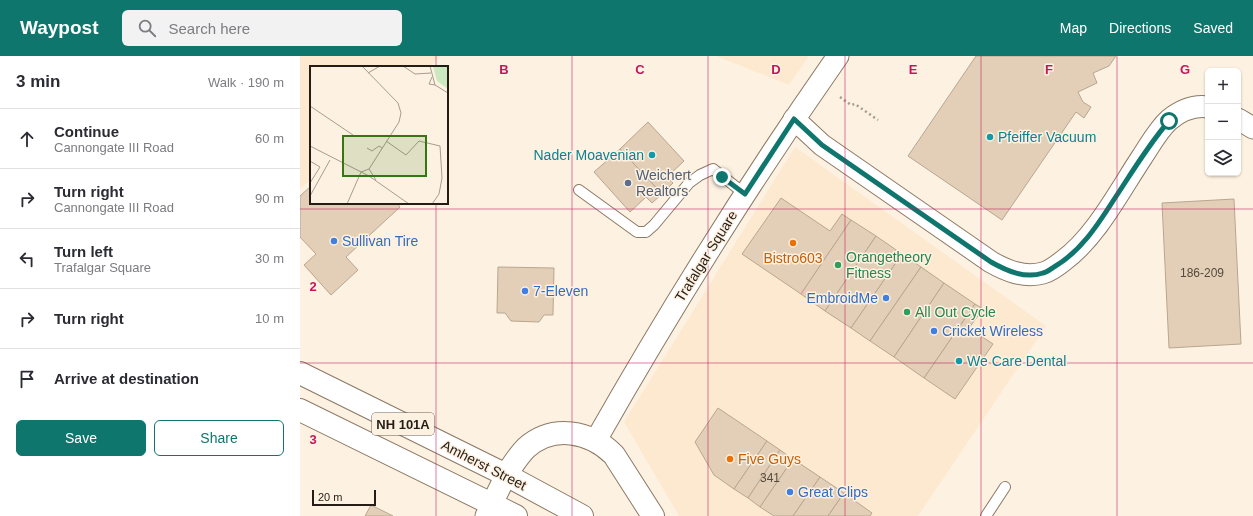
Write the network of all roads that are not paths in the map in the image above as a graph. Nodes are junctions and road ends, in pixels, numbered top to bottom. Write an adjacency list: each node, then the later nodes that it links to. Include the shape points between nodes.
1 (838, 56): 3 (street, Trafalgar Square)
2 (1205, 107): 3 (street, via 1183,110 1169,121 1100,221 1070,256 1044,273 1025,275 1007,271 991,262 822,145)
3 (794, 119): 7 (street, Trafalgar Square)
4 (1241, 121): 5 (street)
5 (1253, 128)
6 (579, 190): 7 (lane, via 637,232 646,232 689,183 712,168)
7 (745, 194): 10 (street, Trafalgar Square, via 696,270)
8 (300, 373): 11 (highway, Amherst Street / NH 101A)
9 (300, 410): 13 (highway, NH 101A)
10 (596, 440): 11 (highway, via 566,433 545,437 527,447); 16 (highway, via 614,454)
11 (506, 475): 13 (street); 15 (highway, Amherst Street / NH 101A)
12 (1005, 488): 17 (lane)
13 (489, 510): 14 (highway, NH 101A)
14 (516, 516)
15 (582, 516)
16 (653, 516)
17 (986, 516)

